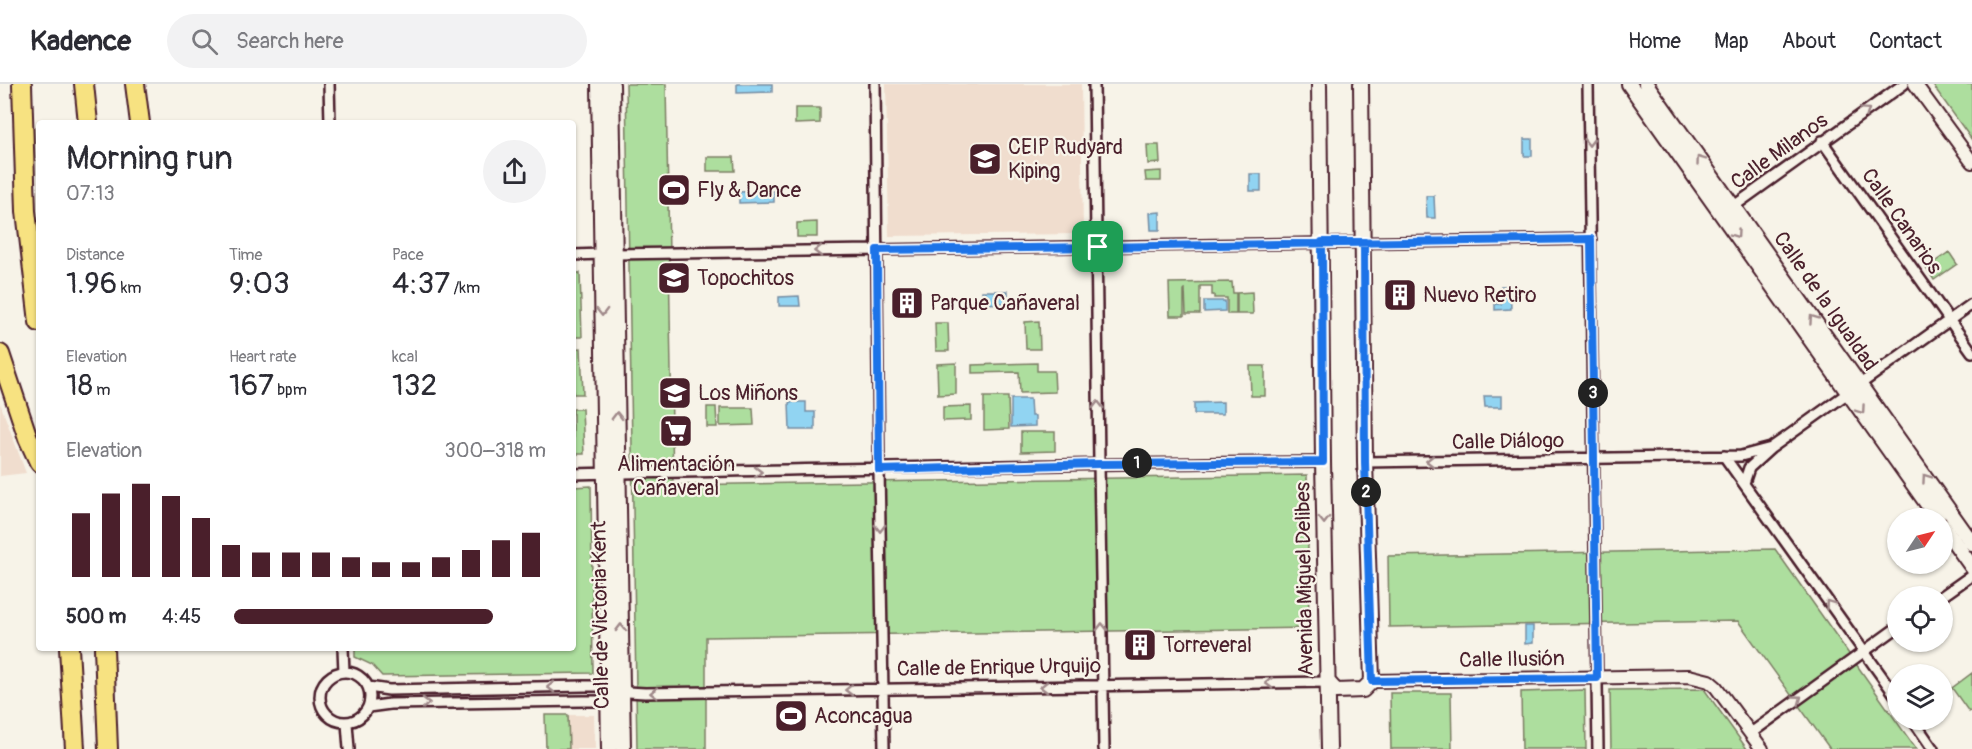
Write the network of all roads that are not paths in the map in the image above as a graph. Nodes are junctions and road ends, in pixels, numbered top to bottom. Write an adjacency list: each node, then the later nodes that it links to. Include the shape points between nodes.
1 (22, 84): 29 (highway, via 26,211)
2 (84, 84): 16 (highway)
3 (135, 84): 17 (highway)
4 (329, 84): 18 (street)
5 (598, 84): 27 (main road, Calle de Victoria Kent)
6 (612, 84): 27 (main road, Calle de Victoria Kent)
7 (876, 84): 26 (street)
8 (1094, 84): 25 (street)
9 (1319, 84): 23 (main road, Avenida Miguel Delibes)
10 (1361, 84): 24 (main road)
11 (1588, 84): 22 (street, one-way to 22)
12 (1629, 84): 34 (main road, Calle de la Igualdad, one-way to 34)
13 (1646, 84): 21 (main road, Calle de la Igualdad, one-way to 13)
14 (1904, 84): 19 (street, Calle Milanos, one-way to 14)
15 (1915, 84): 20 (street)
16 (88, 120)
17 (140, 120)
18 (330, 120)
19 (1822, 141): 21 (street, Calle Milanos); 31 (street, Calle Canarios)
20 (1972, 162)
21 (1734, 206): 34 (main road, Calle de la Igualdad, one-way to 21)
22 (1591, 239): 24 (street); 38 (street)
23 (1322, 242): 24 (street); 25 (street); 39 (main road, Avenida Miguel Delibes)
24 (1364, 242): 40 (main road)
25 (1098, 247): 26 (street); 41 (street, one-way to 25)
26 (877, 250): 27 (street, one-way to 27); 42 (street)
27 (608, 254): 28 (street); 44 (main road, Calle de Victoria Kent)
28 (576, 255)
29 (36, 296)
30 (1972, 304): 31 (street)
31 (1949, 320): 32 (street, Calle Canarios); 34 (street)
32 (1972, 352)
33 (0, 354): 36 (highway)
34 (1854, 388): 35 (street); 46 (main road, Calle de la Igualdad, one-way to 46); 48 (main road, Calle de la Igualdad, one-way to 34)
35 (1771, 448): 37 (street, Calle Diálogo); 45 (street, via 1749,468)
36 (36, 455)
37 (1724, 456): 38 (street, Calle Diálogo); 45 (street)
38 (1593, 459): 40 (street, Calle Diálogo, one-way to 40); 58 (street)
39 (1323, 462): 41 (street); 60 (main road, Avenida Miguel Delibes, one-way to 60)
40 (1365, 462): 59 (main road)
41 (1098, 464): 42 (street); 63 (street, one-way to 41)
42 (879, 470): 44 (street, one-way to 42); 65 (street, one-way to 65)
43 (576, 474): 44 (street)
44 (611, 474): 61 (main road, Calle de Victoria Kent)
45 (1744, 483): 56 (street, one-way to 45)
46 (1931, 508)
47 (1953, 540): 49 (main road)
48 (1972, 543)
49 (1972, 567)
50 (1972, 575): 51 (street)
51 (1953, 588)
52 (1887, 635): 56 (street)
53 (69, 651): 71 (highway)
54 (106, 651): 72 (highway)
55 (343, 651): 57 (street)
56 (1864, 652): 62 (street); 70 (street, one-way to 56)
57 (344, 672): 64 (street, via 356,674); 68 (street, via 327,679 319,696 327,716)
58 (1597, 678): 59 (street, Calle Ilusión); 70 (street, Calle Ilusión, via 1699,677 1716,687); 79 (street)
59 (1372, 681): 60 (main road, Calle de Enrique Urquijo, via 1363,690 1336,691)
60 (1328, 682): 63 (street, Calle de Enrique Urquijo, one-way to 63); 78 (main road, Avenida Miguel Delibes)
61 (615, 684): 64 (street, Calle de Enrique Urquijo, one-way to 64, via 389,690); 65 (street, Calle de Enrique Urquijo, one-way to 61, via 645,693 628,692); 66 (main road, Calle de Victoria Kent); 75 (main road, Calle de Victoria Kent)
62 (1887, 684)
63 (1103, 686): 65 (street, Calle de Enrique Urquijo, one-way to 65); 77 (street)
64 (368, 687): 67 (street)
65 (883, 690): 76 (street)
66 (609, 703): 67 (street, one-way to 66); 74 (main road, Calle de Victoria Kent)
67 (368, 707): 68 (street, via 360,718)
68 (347, 723): 73 (street)
69 (1920, 730): 81 (street)
70 (1751, 733): 80 (street, Calle Ilusión)
71 (75, 749)
72 (108, 749)
73 (349, 749)
74 (609, 749)
75 (622, 749)
76 (884, 749)
77 (1104, 749)
78 (1329, 749)
79 (1598, 749)
80 (1762, 749)
81 (1933, 749)

